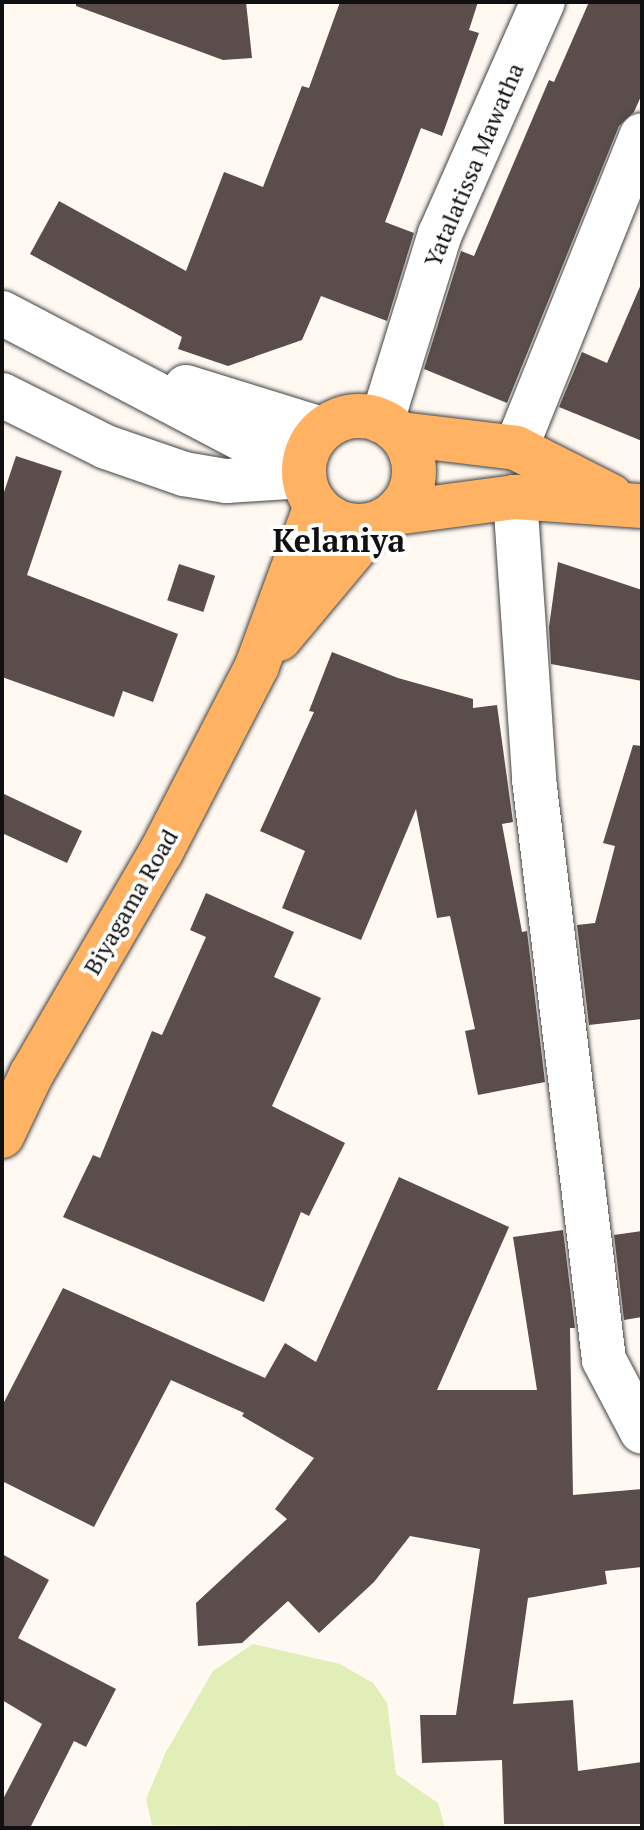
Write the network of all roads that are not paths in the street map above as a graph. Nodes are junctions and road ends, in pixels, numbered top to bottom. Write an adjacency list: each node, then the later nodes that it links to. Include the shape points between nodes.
1 (543, 2): 6 (street, Yatalatissa Mawatha, via 440,234)
2 (642, 135): 8 (street)
3 (2, 313): 4 (street)
4 (84, 355): 7 (street); 9 (street)
5 (2, 395): 9 (street, via 106,447 184,474)
6 (392, 428): 7 (main road, via 342,418); 8 (main road); 12 (main road, via 411,451 414,473 409,496)
7 (322, 429): 9 (main road, via 309,446)
8 (516, 448): 11 (main road)
9 (308, 485): 12 (main road, via 343,523); 13 (main road, Biyagama Road)
10 (515, 497): 11 (main road); 12 (main road); 15 (street, via 534,779 604,1360)
11 (637, 503)
12 (385, 519): 13 (main road, Biyagama Road)
13 (257, 666): 14 (main road, Biyagama Road, via 161,852 31,1075)
14 (2, 1136)
15 (642, 1432)

